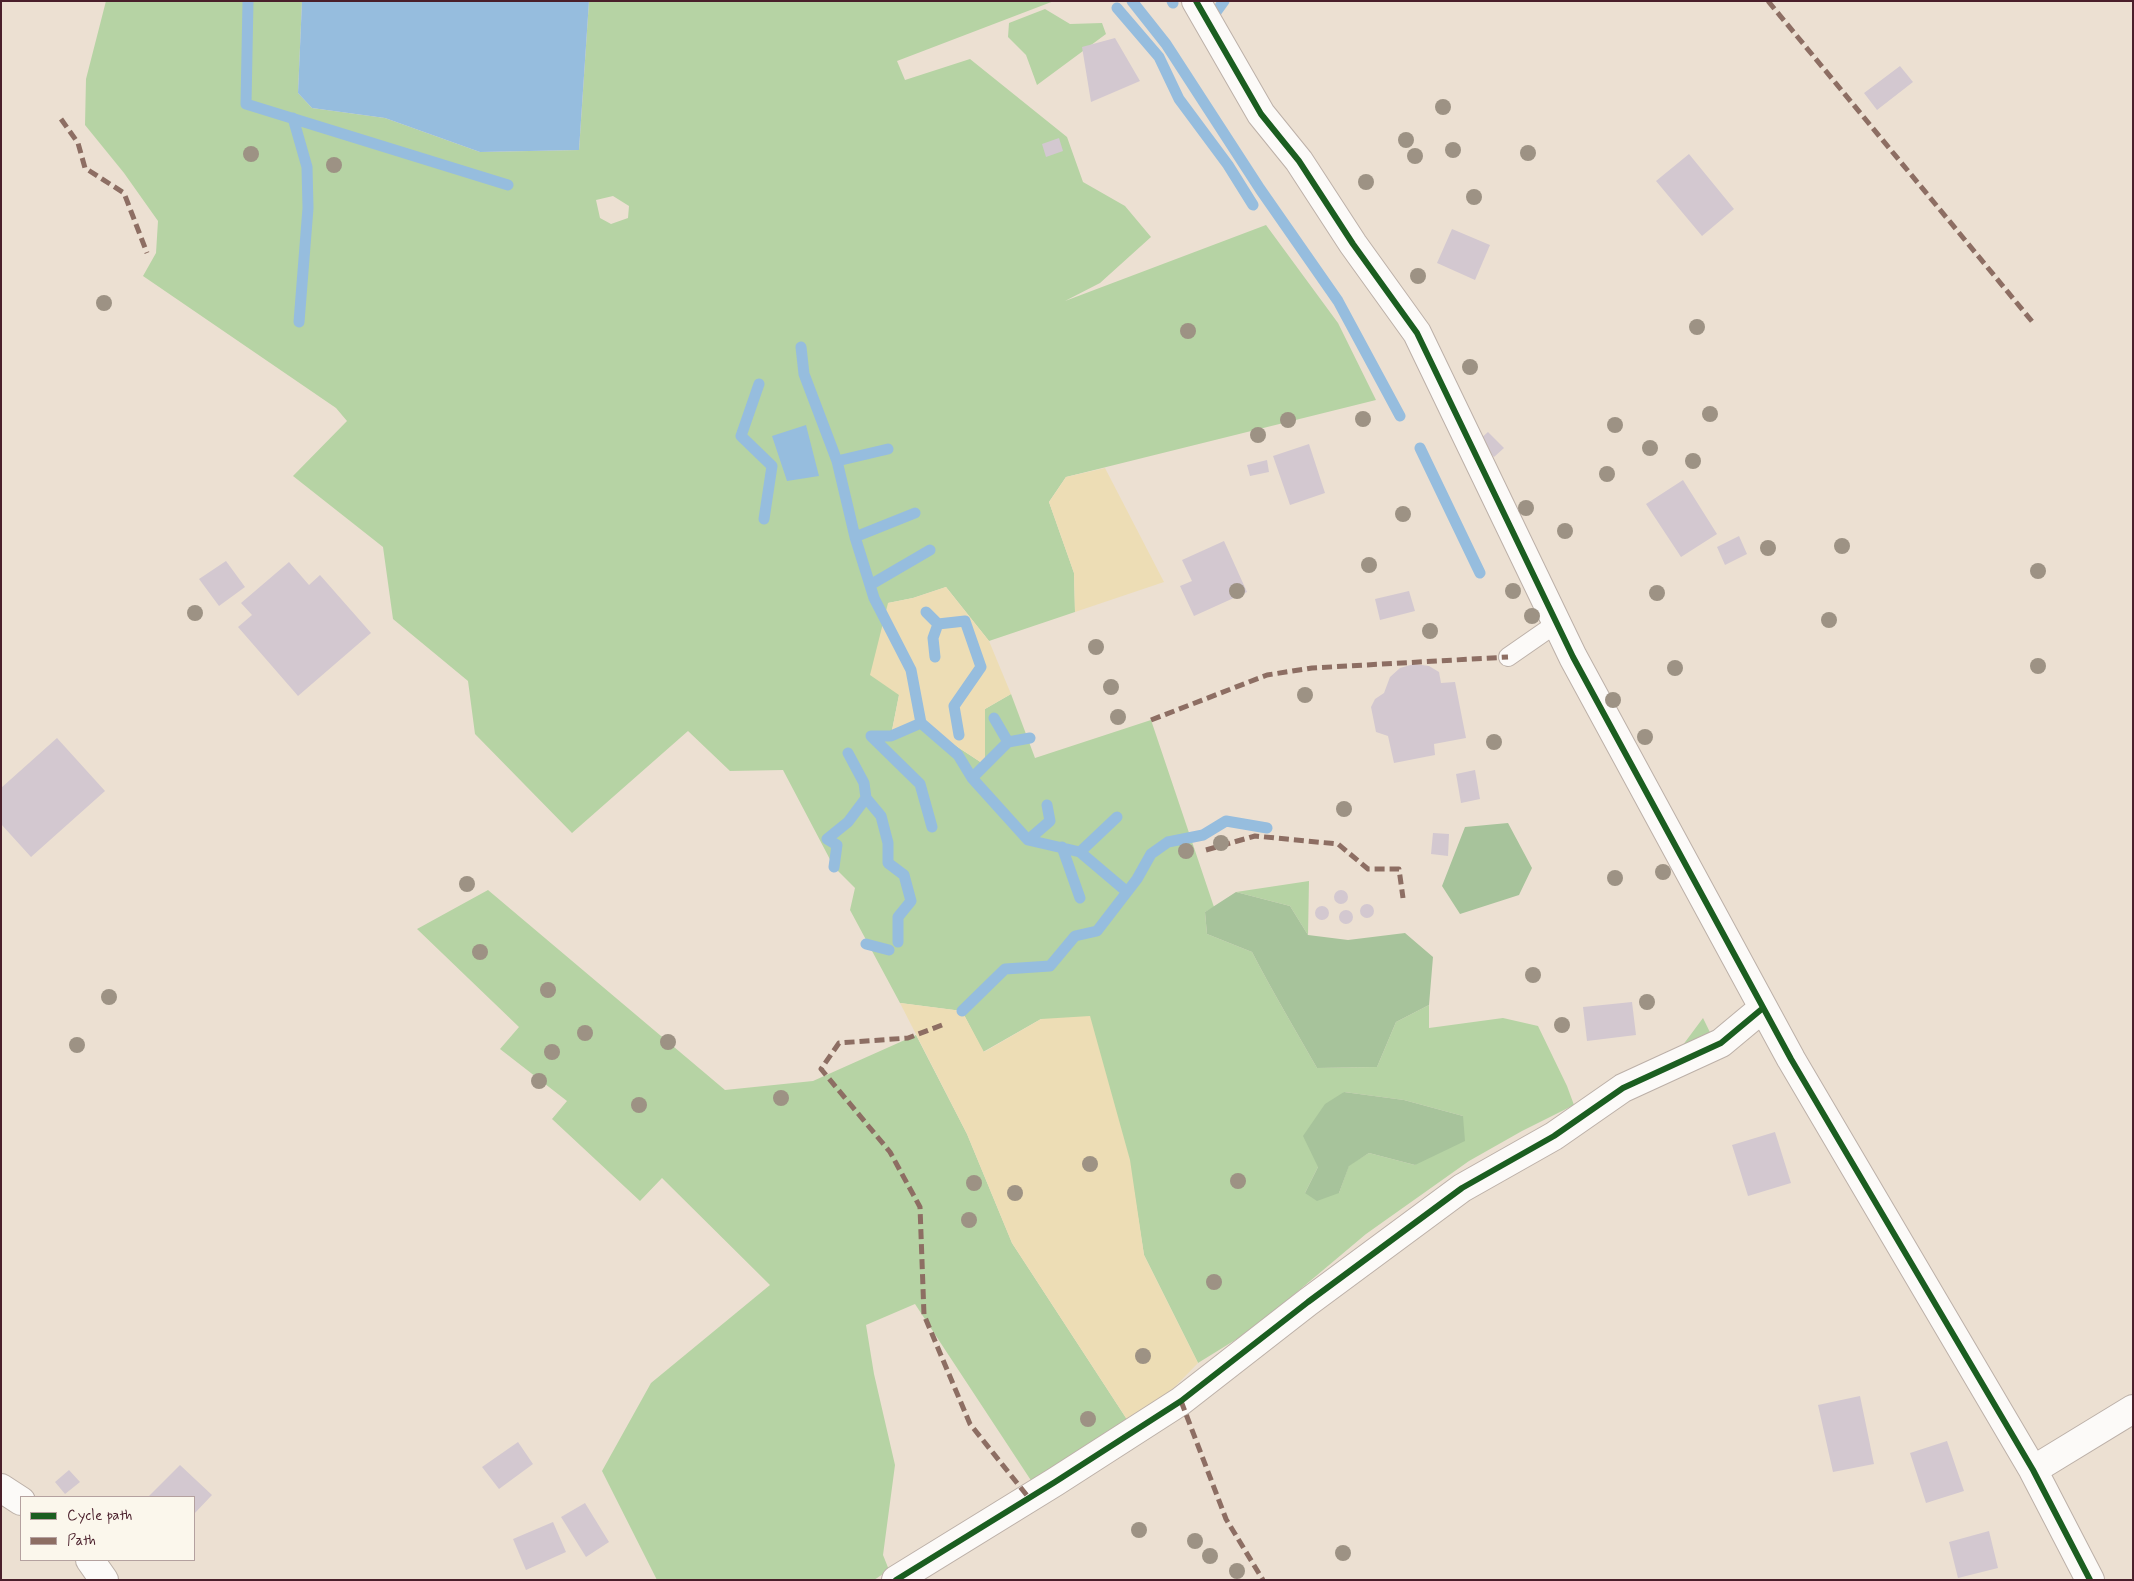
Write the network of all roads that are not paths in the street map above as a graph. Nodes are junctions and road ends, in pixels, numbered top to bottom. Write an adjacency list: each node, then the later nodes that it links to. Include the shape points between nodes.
1 (1198, 2): 2 (street, via 1261,114 1298,161 1418,334)
2 (1557, 623): 3 (lane); 4 (street)
3 (1508, 657)
4 (1763, 1008): 6 (street); 11 (street, via 1721,1043 1622,1088 1554,1136 1462,1188 1180,1401)
5 (2133, 1409): 6 (street)
6 (2033, 1470): 12 (street)
7 (1, 1488): 8 (street)
8 (20, 1499)
9 (91, 1561): 10 (street)
10 (104, 1580)
11 (896, 1580)
12 (2090, 1580)

